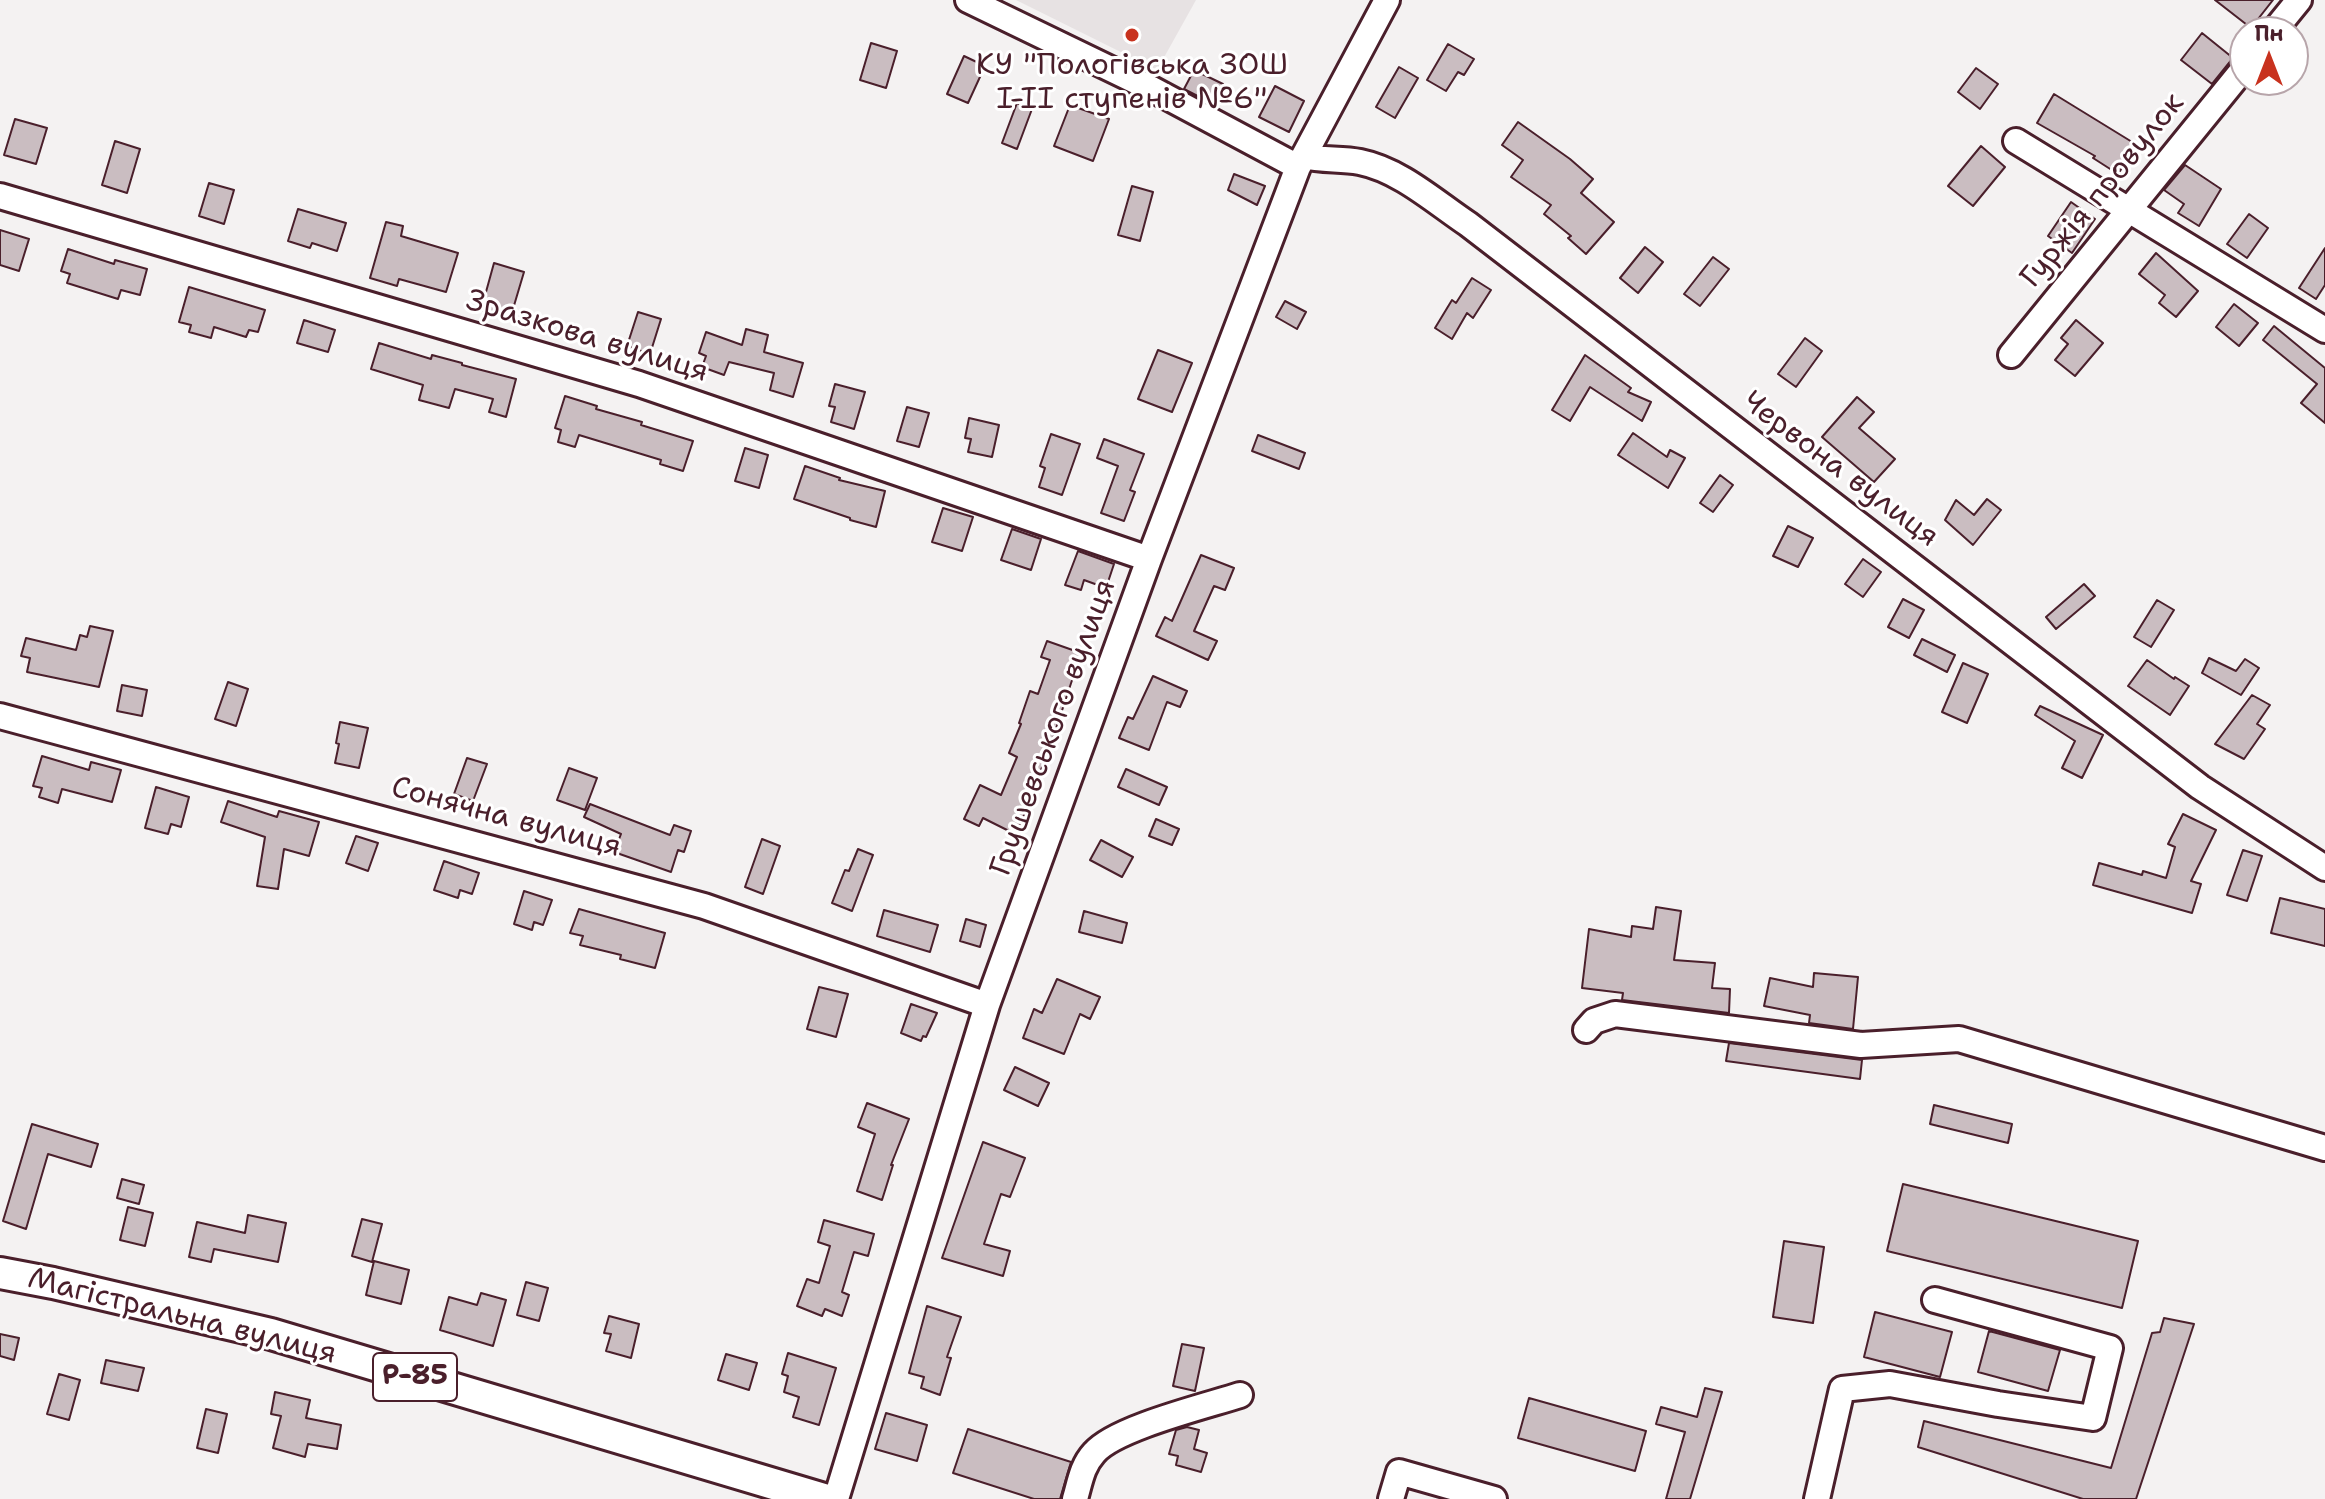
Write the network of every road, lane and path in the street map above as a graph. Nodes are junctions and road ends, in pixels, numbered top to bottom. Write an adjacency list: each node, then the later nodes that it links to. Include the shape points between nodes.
1 (968, 0): 7 (street, Червона вулиця)
2 (1387, 0): 7 (street, Грушевського вулиця)
3 (2299, 0): 4 (street)
4 (2286, 16)
5 (2229, 87): 9 (street, Гуржія провулок)
6 (2016, 141): 9 (street)
7 (1301, 162): 12 (street, Грушевського вулиця); 14 (street, Червона вулиця, via 1378,167 1468,224 2200,787)
8 (0, 196): 12 (street, Зразкова вулиця, via 639,384)
9 (2130, 209): 10 (street); 11 (street, Гуржія провулок)
10 (2325, 330)
11 (2011, 355)
12 (1149, 559): 15 (street, Грушевського вулиця)
13 (0, 716): 15 (street, Сонячна вулиця, via 704,906)
14 (2325, 868)
15 (987, 1005): 23 (street, Грушевського вулиця)
16 (1586, 1030): 17 (street, via 1594,1021 1615,1014 1861,1045 1959,1039)
17 (2325, 1148)
18 (0, 1273): 21 (main road, Магістральна вулиця / Р-85, via 271,1334)
19 (1935, 1300): 27 (street, via 2110,1348 2093,1418 1890,1384 1842,1389)
20 (1240, 1395): 24 (street, via 1121,1434 1095,1451 1083,1469)
21 (790, 1493): 22 (main road, Магістральна вулиця / Р-85)
22 (824, 1499)
23 (836, 1499)
24 (1075, 1499)
25 (1391, 1499): 26 (street, via 1399,1472)
26 (1494, 1499)
27 (1817, 1499)

